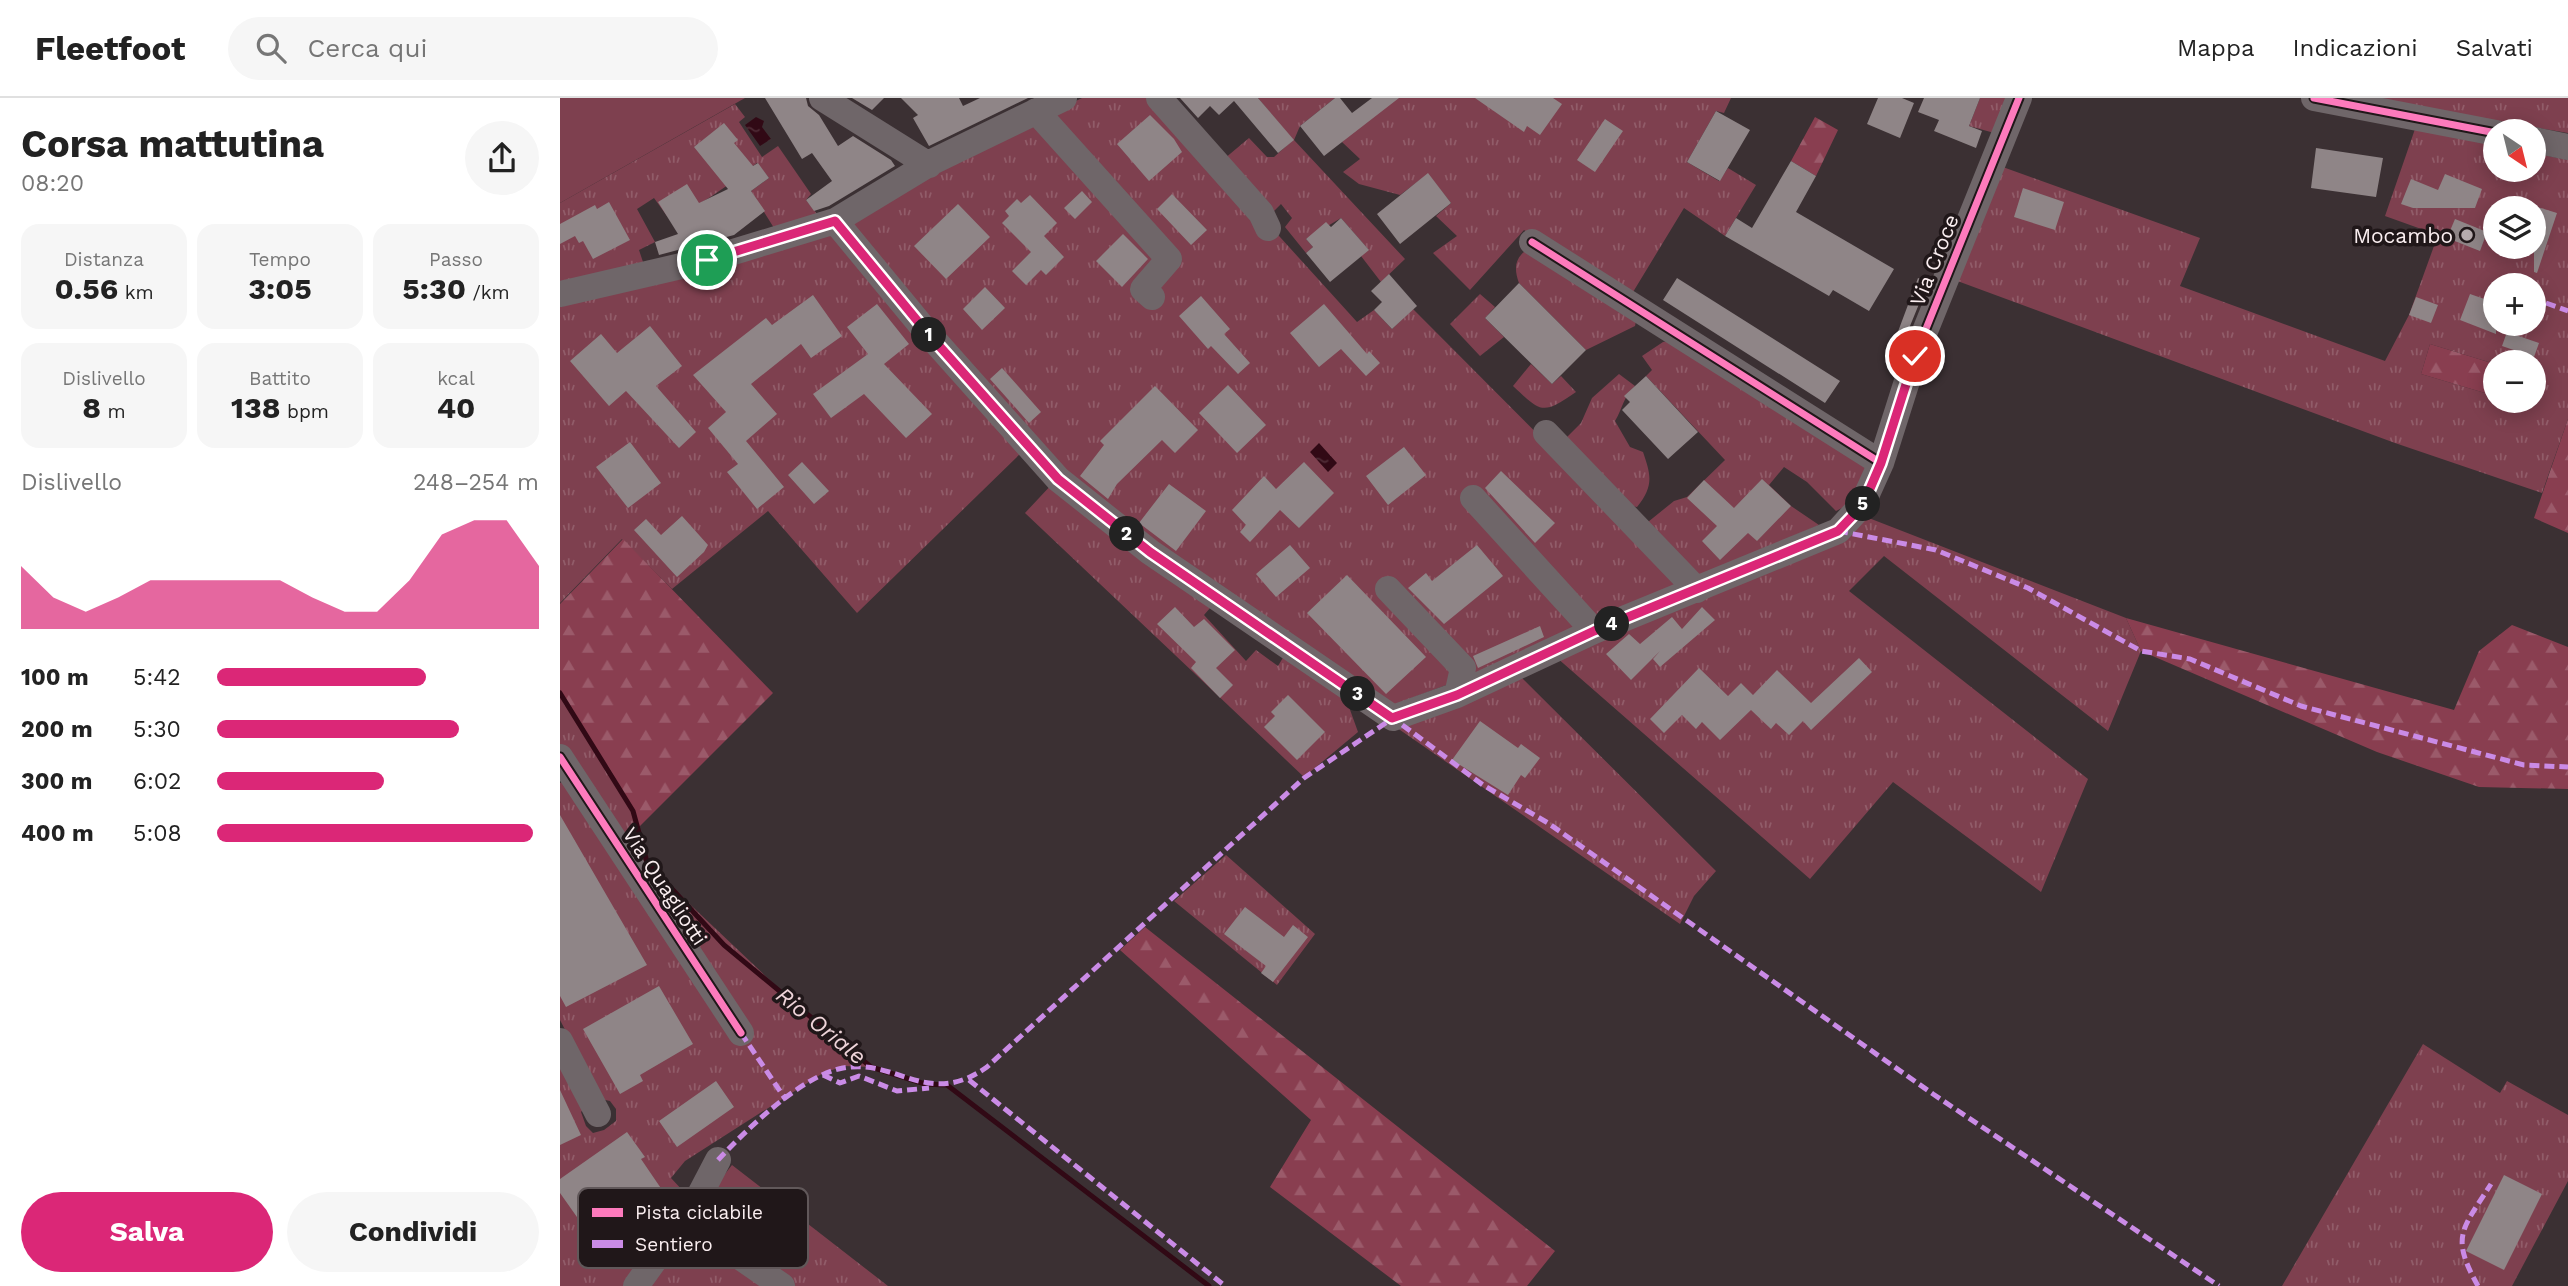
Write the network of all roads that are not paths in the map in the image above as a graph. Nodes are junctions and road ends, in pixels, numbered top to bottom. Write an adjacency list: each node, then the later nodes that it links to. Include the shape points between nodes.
1 (822, 98): 10 (street)
2 (1064, 98): 6 (street)
3 (1158, 98): 12 (street, via 1261,213)
4 (2019, 98): 17 (street, Via Croce, via 1915,356)
5 (2314, 98): 7 (street)
6 (1036, 111): 10 (street); 15 (street, via 1169,258 1143,289)
7 (2483, 130)
8 (2546, 142): 9 (street)
9 (2568, 147)
10 (929, 164): 11 (street)
11 (835, 221): 14 (street, via 707,260); 22 (street, Via Croce, via 1058,479 1150,552 1392,718)
12 (1268, 228)
13 (1532, 242): 17 (street)
14 (560, 294)
15 (1152, 297)
16 (1546, 433): 20 (street)
17 (1881, 463): 20 (street, Via Croce, via 1863,505 1838,531)
18 (1473, 498): 21 (street)
19 (1388, 589): 22 (street, via 1463,668)
20 (1697, 590): 21 (street, Via Croce)
21 (1594, 631): 22 (street, Via Croce)
22 (1457, 695)
23 (563, 767): 24 (street, Via Quagliotti)
24 (741, 1033)
25 (560, 1041): 26 (street)
26 (598, 1115)
27 (718, 1160): 28 (street)
28 (702, 1188)
29 (649, 1268): 31 (street)
30 (756, 1268): 32 (street)
31 (636, 1286)
32 (782, 1286)

